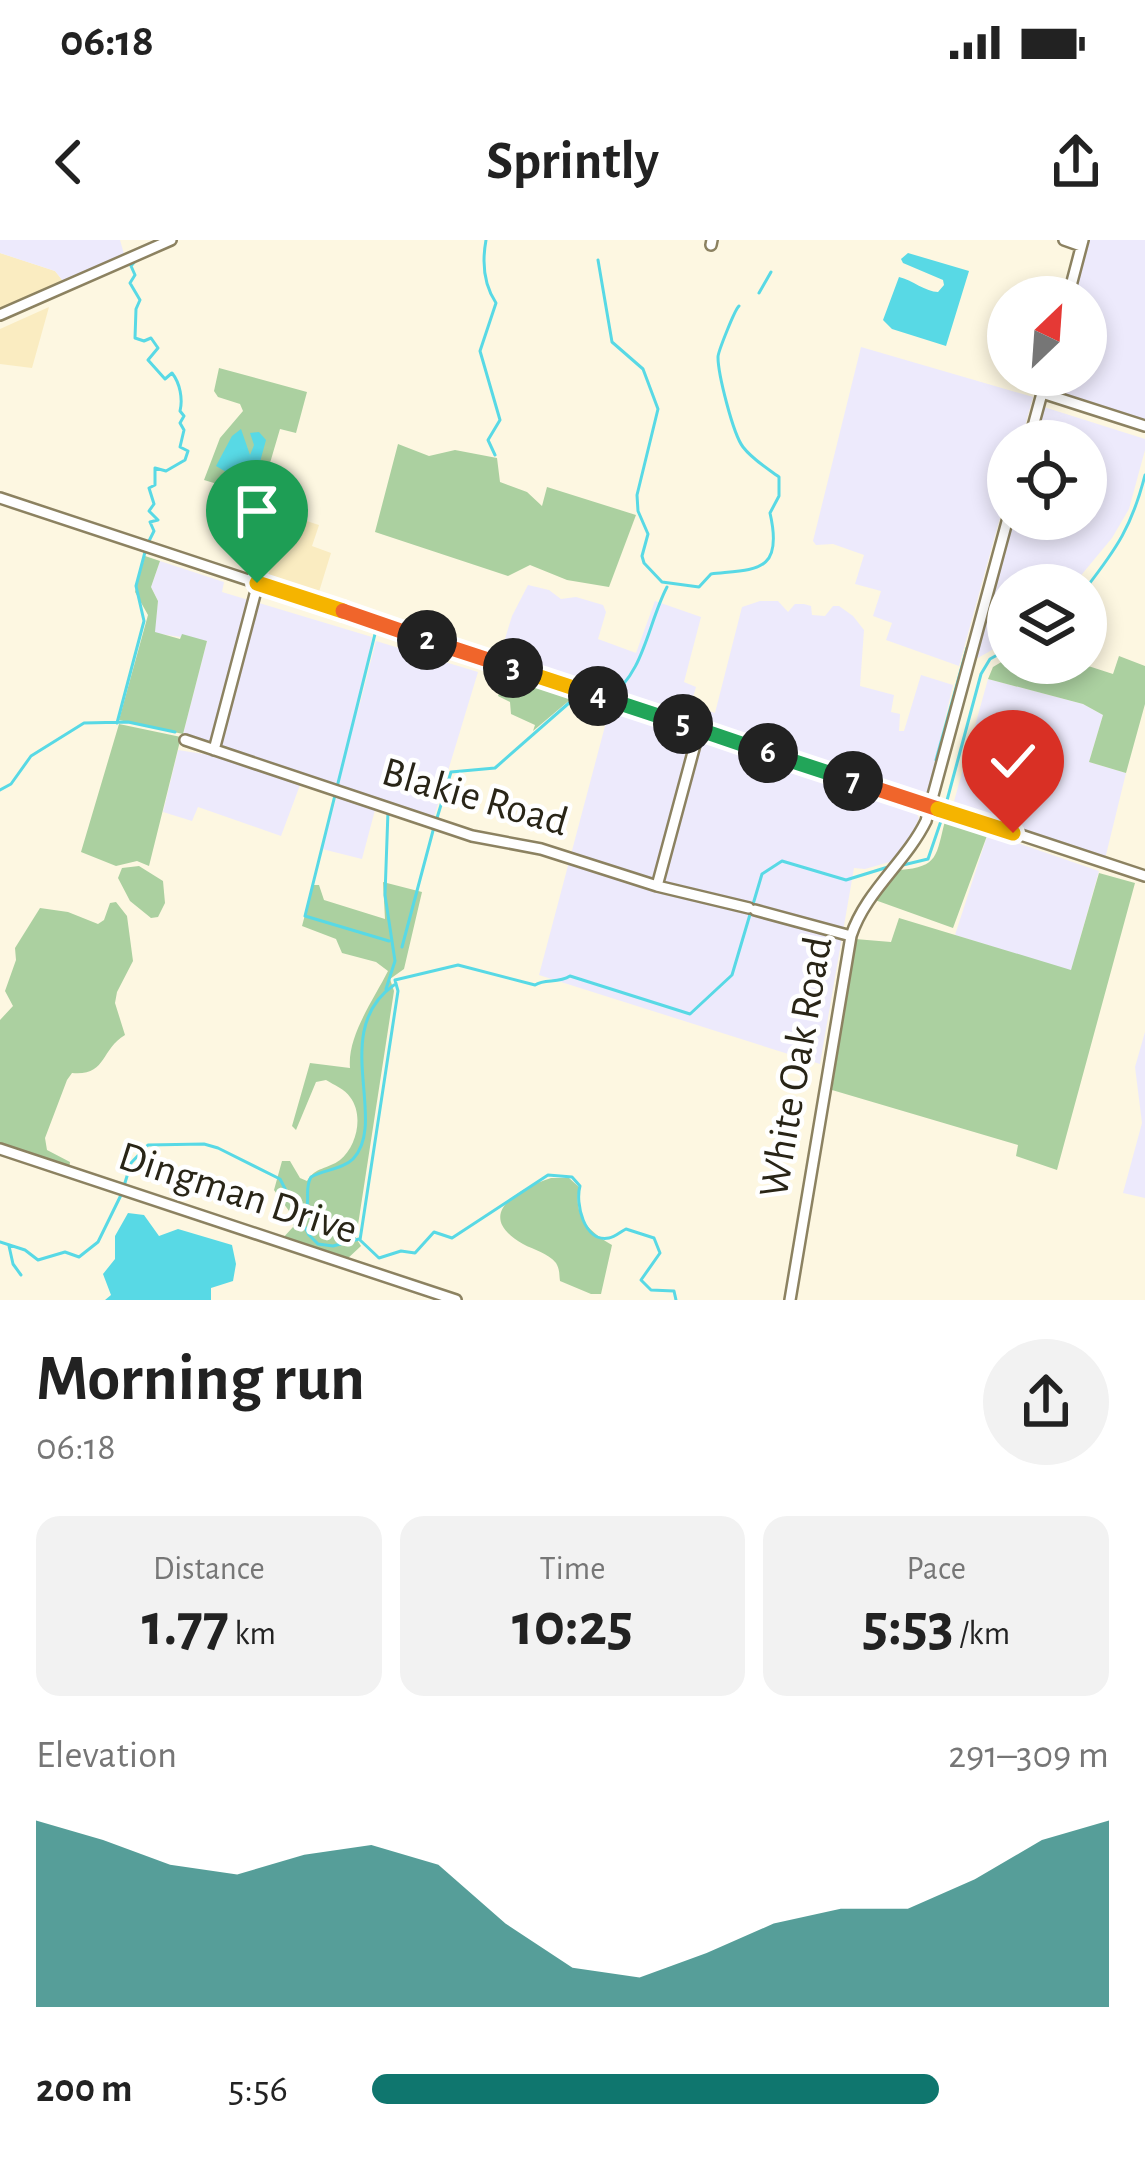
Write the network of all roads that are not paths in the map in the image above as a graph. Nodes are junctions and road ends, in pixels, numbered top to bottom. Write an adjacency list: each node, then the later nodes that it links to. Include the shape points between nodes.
1 (170, 240): 5 (street)
2 (1064, 240): 3 (street)
3 (1082, 243): 4 (street)
4 (1073, 276)
5 (0, 315)
6 (1051, 396): 7 (street)
7 (1145, 426)
8 (0, 498): 10 (street)
9 (1002, 540): 14 (street, White Oak Road)
10 (257, 583): 11 (street); 13 (street)
11 (699, 730): 14 (street); 16 (street)
12 (185, 740): 13 (street, Blakie Road)
13 (214, 750): 16 (street, Blakie Road, via 472,836)
14 (930, 806): 15 (street); 17 (street, White Oak Road, via 918,838)
15 (1145, 876)
16 (657, 886): 17 (street, Blakie Road)
17 (851, 936): 20 (street, White Oak Road)
18 (0, 1148): 19 (street, Dingman Drive)
19 (456, 1300)
20 (790, 1300)

